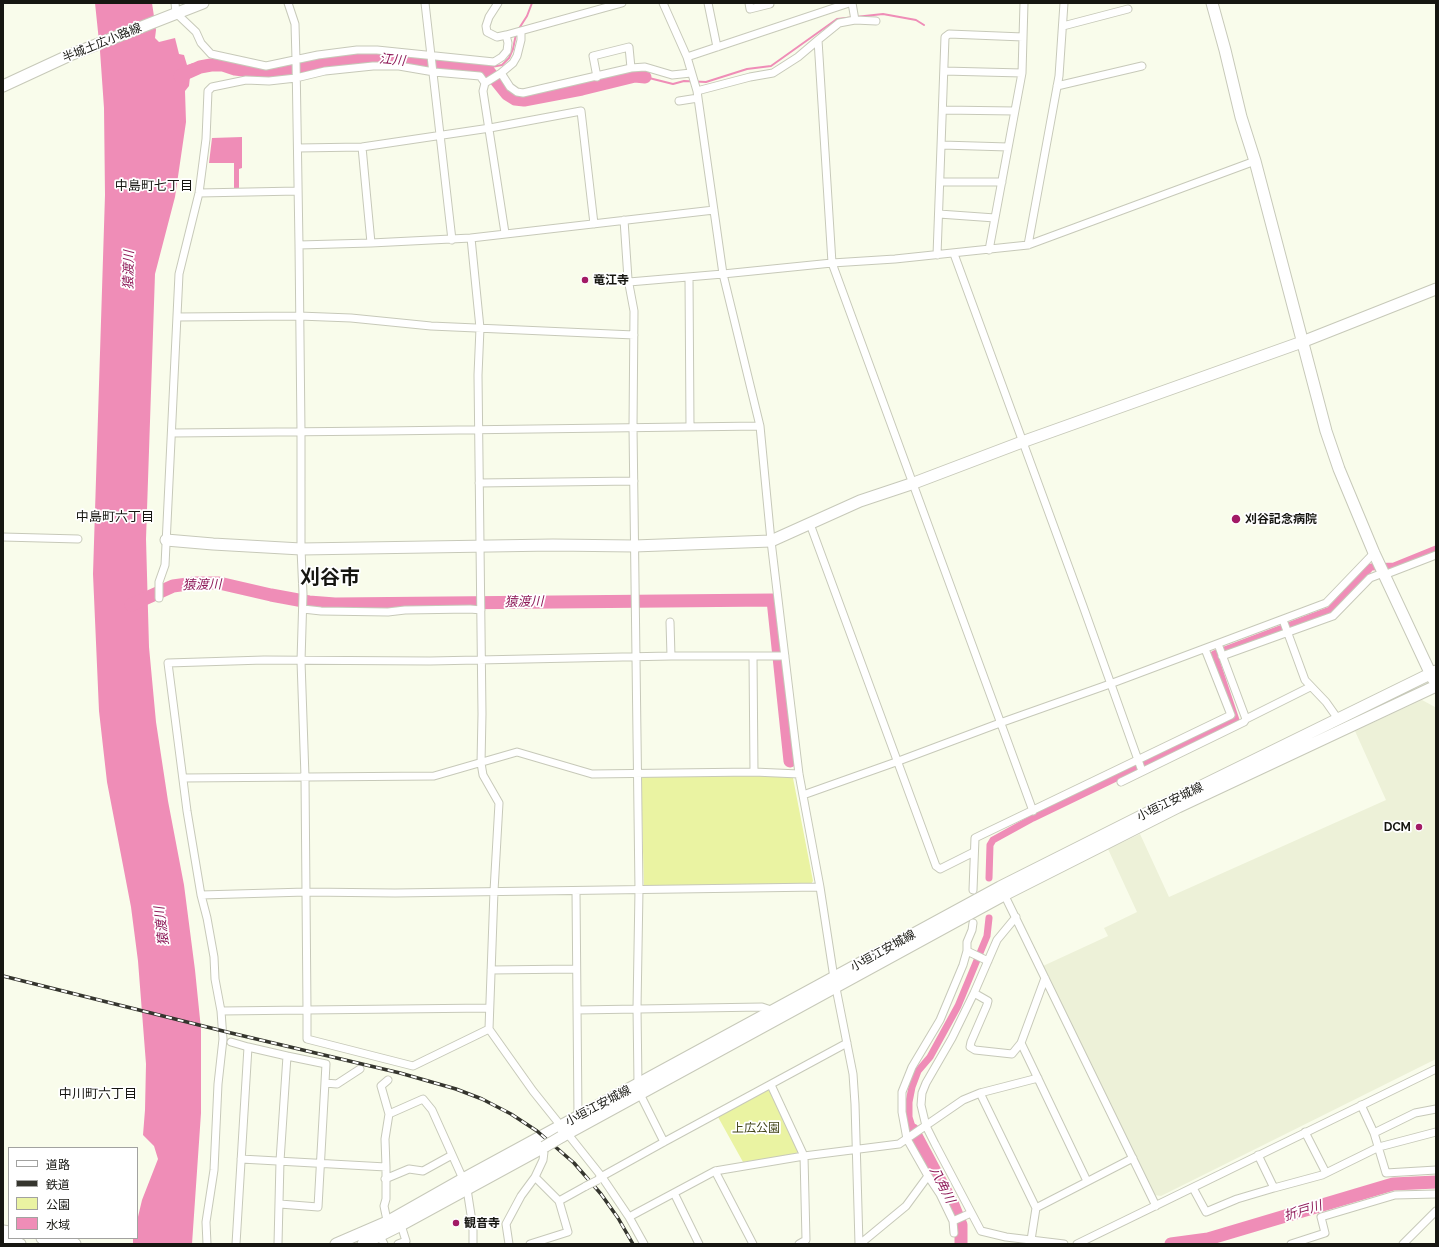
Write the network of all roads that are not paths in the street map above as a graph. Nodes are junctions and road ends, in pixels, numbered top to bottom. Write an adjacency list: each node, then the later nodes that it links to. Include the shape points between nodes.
1 (203, 3): 15 (main road, 半城土広小路線)
2 (288, 3): 27 (street, via 295,24)
3 (425, 3): 25 (street)
4 (498, 3): 21 (street, via 489,17 486,26 488,32 497,37)
5 (622, 3): 20 (street)
6 (663, 3): 26 (street)
7 (708, 3): 24 (street)
8 (749, 3): 9 (street, via 750,9)
9 (770, 3)
10 (849, 3): 24 (street)
11 (852, 3): 17 (street)
12 (1024, 3): 22 (street)
13 (1064, 3): 19 (street)
14 (1212, 3): 50 (main road)
15 (176, 8): 27 (street, via 211,54 266,66); 38 (main road, 半城土広小路線)
16 (1128, 9): 19 (street)
17 (855, 20): 18 (street); 23 (street, via 838,23)
18 (876, 21)
19 (1063, 26): 39 (street)
20 (521, 31): 21 (street); 34 (street, via 517,56)
21 (509, 35): 25 (street, via 507,51 494,62)
22 (1023, 36): 30 (street, via 949,34 945,37); 33 (street)
23 (818, 40): 40 (street, via 773,73 750,77); 69 (street)
24 (717, 47): 26 (street)
25 (432, 56): 27 (street, via 357,50 318,54); 31 (street)
26 (687, 57): 32 (street)
27 (296, 60): 35 (street)
28 (1142, 66): 39 (street)
29 (631, 68): 32 (street, via 645,67 672,75); 36 (street); 36 (street, via 629,47 593,56)
30 (944, 71): 33 (street); 42 (street)
31 (434, 72): 35 (street, via 399,66 373,66 325,70); 37 (street, via 480,76); 45 (street)
32 (691, 73): 40 (street)
33 (1022, 73): 43 (street)
34 (501, 74): 36 (street, via 510,87 523,93); 37 (street)
35 (296, 77): 49 (street); 54 (street, via 269,81 246,80 212,87 208,91 206,139)
36 (597, 77)
37 (486, 83): 44 (street, via 483,91)
38 (3, 86)
39 (1057, 86): 65 (street)
40 (698, 94): 41 (street); 55 (street)
41 (679, 101)
42 (943, 110): 43 (street); 46 (street)
43 (1015, 112): 48 (street)
44 (490, 128): 45 (street); 59 (street, via 581,112); 60 (street)
45 (440, 135): 47 (street); 62 (street)
46 (942, 145): 48 (street); 51 (street)
47 (362, 147): 49 (street); 63 (street)
48 (1008, 147): 52 (street)
49 (298, 148): 53 (street)
50 (1255, 161): 65 (street); 78 (main road)
51 (940, 182): 52 (street); 56 (street)
52 (1002, 182): 57 (street)
53 (298, 191): 54 (street); 64 (street)
54 (199, 192): 75 (street, via 179,274)
55 (714, 210): 58 (street); 70 (street)
56 (939, 214): 57 (street); 68 (street)
57 (995, 218): 66 (street)
58 (624, 220): 59 (street); 72 (street)
59 (594, 224): 60 (street)
60 (505, 233): 61 (street)
61 (472, 238): 62 (street); 76 (street)
62 (452, 240): 63 (street)
63 (371, 243): 64 (street)
64 (299, 245): 74 (street)
65 (1028, 246): 66 (street)
66 (989, 250): 67 (street)
67 (954, 254): 68 (street); 85 (street)
68 (937, 255): 69 (street)
69 (832, 263): 70 (street); 88 (street)
70 (723, 274): 71 (street); 80 (street)
71 (689, 277): 72 (street); 79 (street)
72 (629, 282): 77 (street, via 634,311)
73 (1436, 288): 78 (main road)
74 (299, 316): 75 (street); 76 (street); 83 (street)
75 (177, 317): 84 (street)
76 (480, 328): 77 (street); 82 (street)
77 (634, 335): 81 (street)
78 (1302, 342): 85 (main road); 97 (main road, via 1326,431)
79 (690, 426): 80 (street); 81 (street)
80 (760, 426): 93 (street)
81 (633, 427): 82 (street); 86 (street)
82 (479, 430): 83 (street); 87 (street)
83 (301, 432): 84 (street); 96 (street)
84 (172, 433): 92 (street)
85 (1022, 442): 88 (main road); 116 (street)
86 (634, 481): 87 (street); 95 (street)
87 (479, 483): 94 (street)
88 (914, 483): 89 (main road, via 860,502); 121 (street)
89 (810, 524): 93 (main road); 123 (street)
90 (3, 536): 91 (street)
91 (78, 539)
92 (166, 540): 96 (main road); 100 (street, via 165,565 159,582)
93 (771, 541): 95 (main road); 110 (street)
94 (480, 546): 95 (main road); 96 (main road); 102 (street)
95 (634, 546): 112 (street)
96 (301, 549): 101 (street)
97 (1374, 554): 99 (main road); 103 (street, via 1326,604)
98 (1436, 555): 99 (street)
99 (1383, 573): 105 (street, via 1370,578 1333,616); 115 (main road)
100 (159, 598)
101 (303, 609): 102 (street, via 388,612); 114 (street)
102 (481, 610): 113 (street)
103 (1283, 620): 105 (street); 107 (street)
104 (670, 622): 108 (street)
105 (1287, 632): 111 (street); 118 (street)
106 (1218, 644): 111 (street)
107 (1205, 649): 116 (street); 122 (street, via 1231,716)
108 (671, 656): 109 (street); 112 (street)
109 (753, 656): 110 (street); 126 (street)
110 (781, 656): 128 (street)
111 (1222, 656): 119 (street)
112 (636, 657): 113 (street); 127 (street)
113 (481, 660): 114 (street); 124 (street)
114 (301, 661): 129 (street); 130 (street, via 168,663)
115 (1433, 673): 117 (main road); 120 (main road, 小垣江安城線)
116 (1110, 684): 121 (street); 122 (street)
117 (1436, 686): 140 (main road, 小垣江安城線)
118 (1310, 687): 119 (street); 120 (street, via 1326,702)
119 (1246, 719): 125 (street)
120 (1338, 719): 140 (main road, 小垣江安城線)
121 (1000, 723): 123 (street); 133 (street)
122 (1138, 760): 125 (street); 133 (street)
123 (896, 762): 132 (street); 134 (street, via 936,866 940,869)
124 (481, 763): 127 (street, via 517,752 592,774); 129 (street, via 434,776); 138 (street, via 484,775 499,803)
125 (1142, 771): 131 (street)
126 (754, 772): 127 (street); 128 (street)
127 (638, 773): 136 (street)
128 (799, 774): 132 (street)
129 (305, 777): 130 (street); 141 (street)
130 (183, 778): 142 (street)
131 (1121, 782)
132 (803, 795): 135 (street)
133 (1033, 811): 134 (street, via 975,838)
134 (974, 852): 137 (street)
135 (820, 888): 136 (street); 150 (street)
136 (639, 890): 139 (street); 153 (street)
137 (973, 890)
138 (494, 891): 139 (street); 141 (street); 148 (street)
139 (576, 891): 147 (street)
140 (1002, 891): 143 (street); 150 (main road, 小垣江安城線)
141 (306, 892): 142 (street); 154 (street)
142 (201, 895): 156 (street, via 214,957)
143 (1016, 917): 146 (street, via 997,940); 149 (street)
144 (973, 923): 145 (street, via 967,942)
145 (970, 952): 146 (street); 181 (street, via 940,1020 912,1067 902,1092 902,1112)
146 (986, 960): 151 (street)
147 (576, 969): 148 (street); 155 (street)
148 (491, 970): 152 (street)
149 (1045, 978): 161 (street); 189 (street)
150 (835, 983): 157 (main road, 小垣江安城線); 160 (street); 170 (main road, 小垣江安城線)
151 (974, 993): 161 (street, via 988,1001 970,1047 974,1050 1012,1054); 176 (street, via 922,1093 921,1105)
152 (490, 1008): 154 (street); 158 (street)
153 (637, 1008): 155 (street); 157 (street, via 762,1008); 170 (street)
154 (307, 1010): 156 (street); 158 (street, via 307,1040 413,1066)
155 (577, 1010): 175 (street)
156 (220, 1011): 224 (street, via 223,1038 214,1170 206,1222)
157 (774, 1011): 170 (main road, 小垣江安城線)
158 (489, 1029): 177 (street)
159 (231, 1042): 162 (street)
160 (847, 1043): 169 (street); 185 (street, via 856,1104)
161 (1022, 1043): 166 (street)
162 (248, 1047): 163 (street); 190 (street)
163 (287, 1056): 168 (street, via 326,1064); 191 (street)
164 (360, 1069): 168 (street, via 337,1084)
165 (1436, 1069): 172 (street)
166 (1038, 1078): 171 (street); 201 (street)
167 (388, 1080): 174 (street, via 381,1086)
168 (325, 1083): 192 (street)
169 (771, 1085): 182 (street); 188 (street)
170 (639, 1089): 175 (main road, 小垣江安城線); 177 (main road, 小垣江安城線); 182 (street)
171 (980, 1093): 176 (street, via 963,1100); 210 (street)
172 (1361, 1105): 178 (street); 180 (street)
173 (1436, 1109): 180 (street, via 1415,1113)
174 (389, 1114): 186 (street, via 424,1099 432,1110); 193 (street, via 385,1139)
175 (578, 1116): 177 (main road, 小垣江安城線)
176 (925, 1127): 181 (street); 212 (street)
177 (563, 1132): 183 (main road, 小垣江安城線, bridge); 199 (street); 202 (main road, 小垣江安城線)
178 (1305, 1132): 187 (street); 196 (street)
179 (1436, 1132): 184 (street)
180 (1374, 1133): 184 (street)
181 (907, 1139): 185 (street, via 899,1144); 197 (street)
182 (664, 1142): 199 (street)
183 (543, 1147): 198 (street, via 544,1160); 202 (main road, 小垣江安城線)
184 (1379, 1147): 194 (street, via 1386,1173); 196 (street)
185 (856, 1149): 188 (street); 237 (street)
186 (452, 1155): 200 (street, via 423,1171 409,1169); 202 (street)
187 (1258, 1155): 203 (street); 204 (street)
188 (804, 1156): 195 (street); 236 (street, via 806,1240)
189 (1133, 1158): 201 (street); 209 (street)
190 (241, 1159): 191 (street); 225 (street)
191 (280, 1161): 192 (street); 208 (street)
192 (321, 1164): 193 (street); 208 (street, via 318,1207)
193 (386, 1167): 200 (street)
194 (1436, 1170)
195 (715, 1171): 205 (street); 235 (street)
196 (1326, 1173): 204 (street)
197 (928, 1176): 214 (street); 237 (street, via 906,1206)
198 (535, 1177): 207 (street); 231 (street, via 506,1224)
199 (600, 1178): 207 (street, bridge); 213 (street)
200 (385, 1180): 216 (street, via 384,1206)
201 (1087, 1181): 210 (street)
202 (465, 1184): 215 (main road, 小垣江安城線); 216 (main road, 小垣江安城線); 230 (street, via 473,1228)
203 (1193, 1188): 204 (street, via 1206,1212 1236,1199); 209 (street)
204 (1274, 1188)
205 (674, 1193): 213 (street); 234 (street)
206 (1436, 1194): 240 (street, via 1395,1195 1321,1217 1325,1233)
207 (559, 1201): 232 (street, via 568,1232)
208 (280, 1204): 226 (street)
209 (1156, 1206): 239 (street)
210 (1036, 1208): 221 (street)
211 (1436, 1211): 241 (street)
212 (971, 1213): 214 (street); 221 (street, via 981,1231)
213 (629, 1217): 233 (street)
214 (953, 1221): 217 (street)
215 (401, 1225): 216 (main road, 小垣江安城線); 229 (street, via 406,1241)
216 (389, 1226): 220 (main road, 小垣江安城線); 227 (main road, 小垣江安城線)
217 (954, 1233)
218 (48, 1239): 223 (main road)
219 (3, 1240): 222 (main road)
220 (382, 1240): 228 (main road, 小垣江安城線)
221 (1030, 1240): 238 (street)
222 (20, 1244)
223 (75, 1244)
224 (207, 1244)
225 (236, 1244)
226 (278, 1244)
227 (336, 1244)
228 (363, 1244)
229 (398, 1244)
230 (472, 1244)
231 (509, 1244)
232 (530, 1244)
233 (644, 1244)
234 (699, 1244)
235 (753, 1244)
236 (799, 1244)
237 (860, 1244)
238 (1064, 1244)
239 (1077, 1244)
240 (1291, 1244)
241 (1403, 1244)

